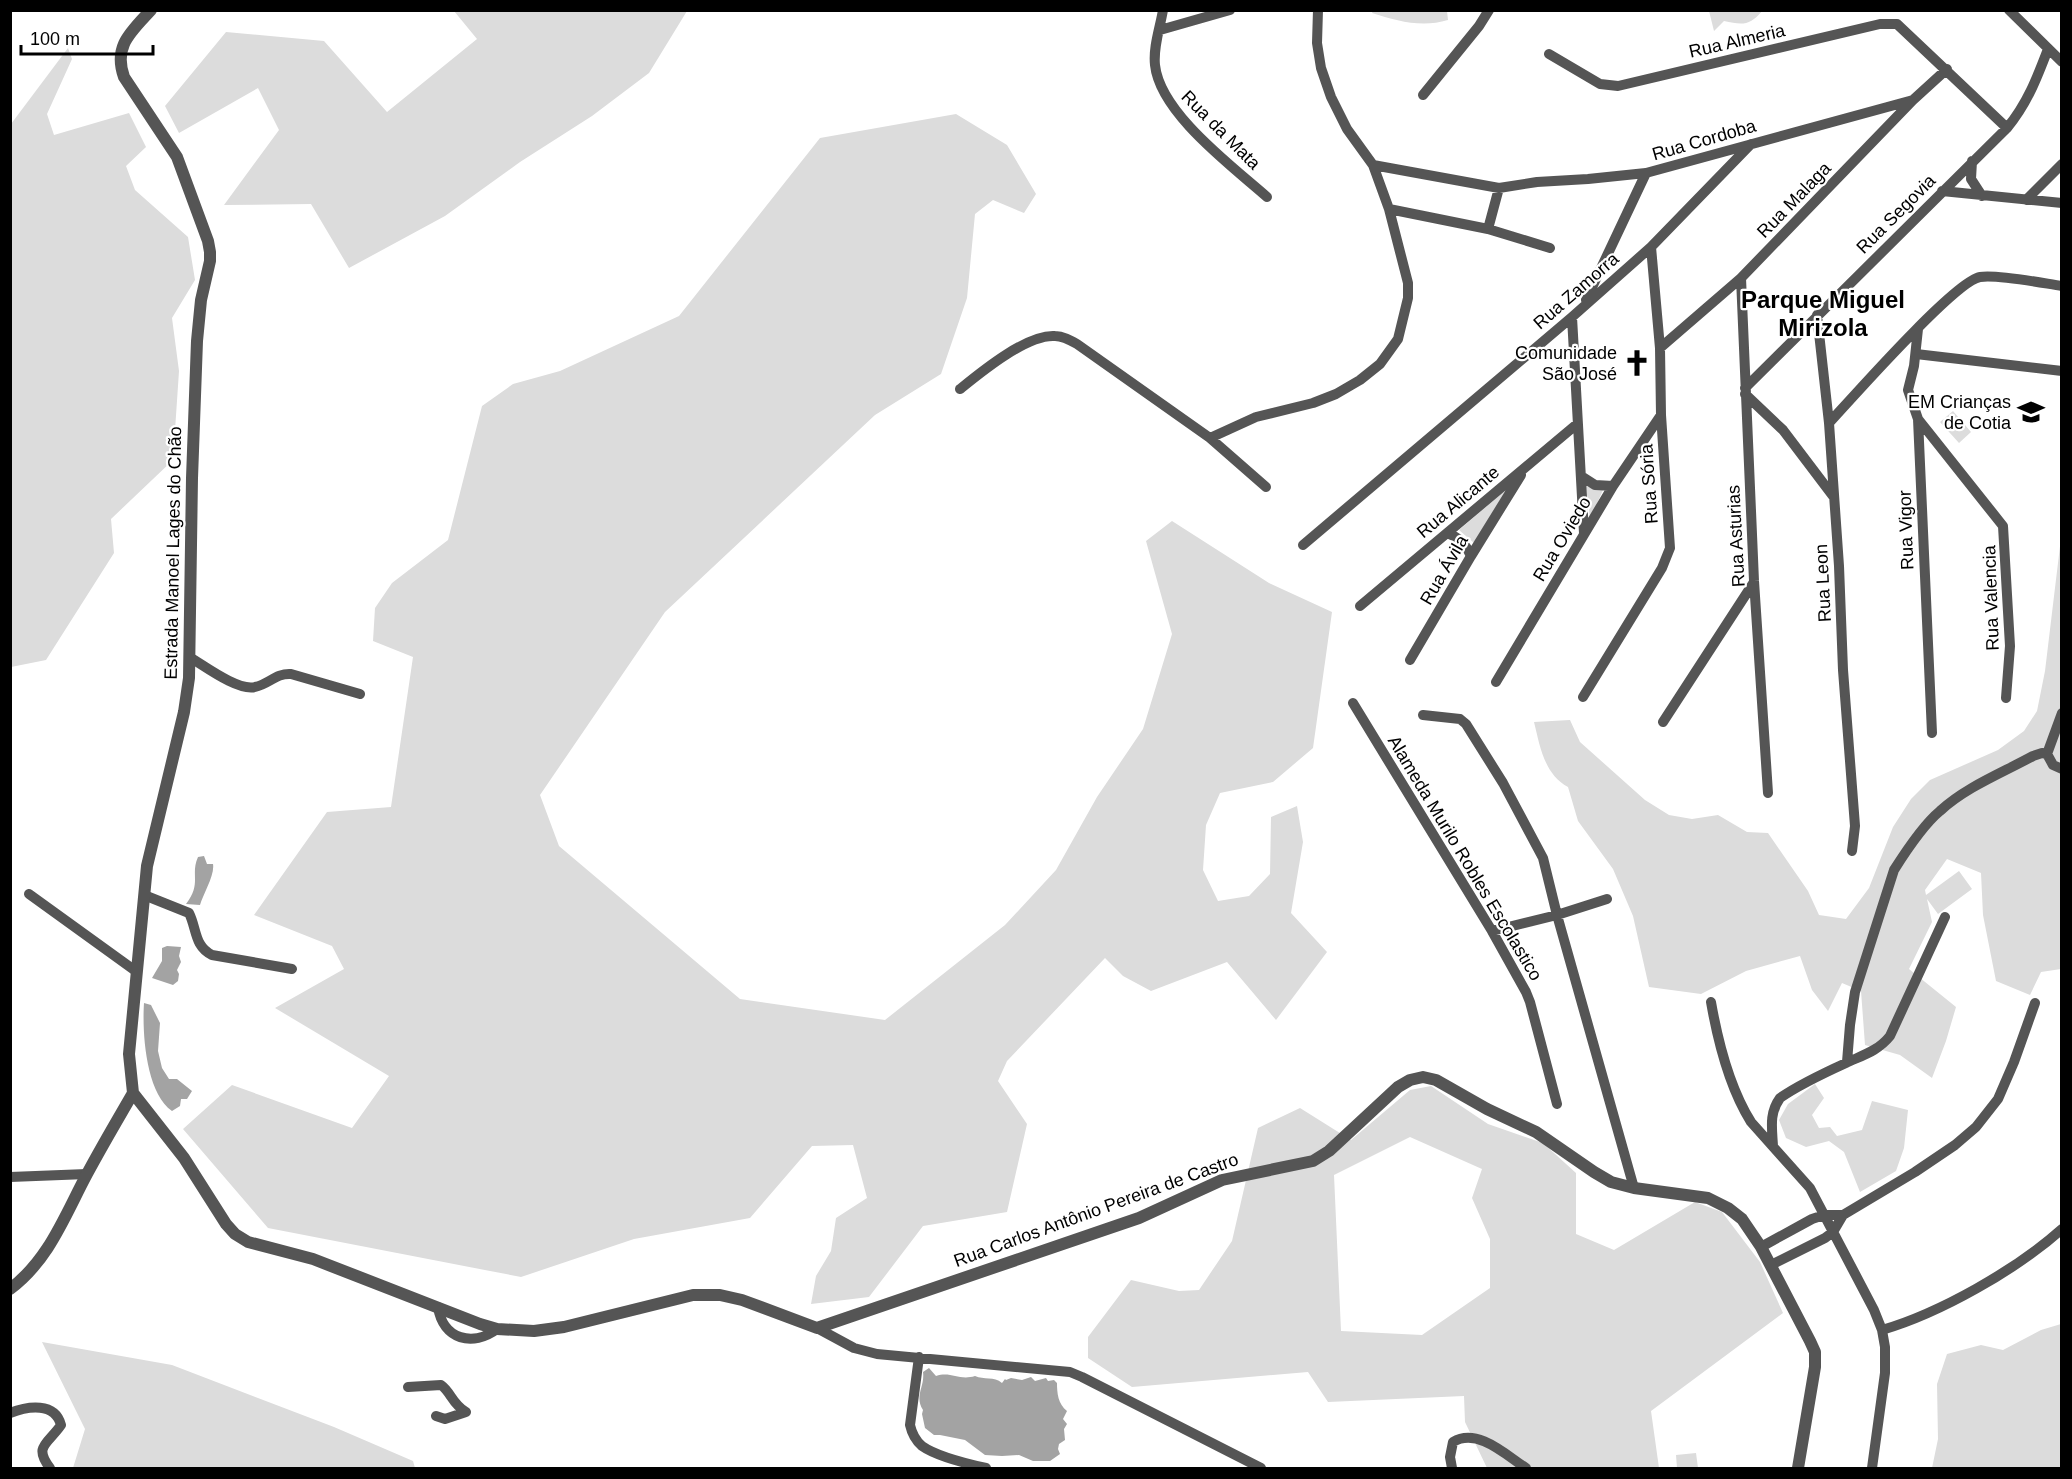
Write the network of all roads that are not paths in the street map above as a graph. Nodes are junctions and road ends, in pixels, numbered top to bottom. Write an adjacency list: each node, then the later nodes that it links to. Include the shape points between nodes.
1 (151, 10): 57 (street, Estrada Manoel Lages do Chão, via 120,51 120,66 177,157 210,252 197,341)
2 (1163, 10): 7 (street, Rua da Mata)
3 (1230, 10): 7 (street)
4 (1318, 10): 18 (street, via 1317,43 1324,78 1347,129)
5 (1489, 10): 12 (street)
6 (2009, 10): 8 (street)
7 (1160, 30): 23 (street, Rua da Mata, via 1157,77 1174,111)
8 (2048, 49): 10 (street); 14 (street, Rua Segovia, via 2028,98)
9 (1549, 54): 11 (street, Rua Almeria, via 1600,84 1617,86 1889,23 1897,24)
10 (2061, 62)
11 (1947, 69): 13 (street, Rua Malaga); 14 (street, Rua Almeria)
12 (1423, 95)
13 (1913, 100): 15 (street, Rua Cordoba); 30 (street, Rua Malaga)
14 (2007, 128): 16 (street, Rua Segovia)
15 (1751, 144): 19 (street, Rua Cordoba); 28 (street, Rua Zamorra)
16 (1972, 161): 21 (street, Rua Segovia); 22 (street, via 1971,178)
17 (2061, 164): 24 (street)
18 (1373, 165): 20 (street, Rua Cordoba); 26 (street)
19 (1646, 173): 20 (street, Rua Cordoba); 32 (street)
20 (1499, 188): 27 (street)
21 (1942, 191): 22 (street); 33 (street, Rua Segovia)
22 (1982, 196): 24 (street)
23 (1267, 197)
24 (2026, 200): 25 (street)
25 (2061, 204)
26 (1389, 209): 27 (street); 45 (street, via 1409,290 1393,348 1380,364 1336,394 1256,417)
27 (1488, 229): 29 (street)
28 (1651, 247): 32 (street, Rua Zamorra); 36 (street, Rua Sória)
29 (1550, 248)
30 (1741, 278): 36 (street, Rua Malaga); 40 (street, Rua Asturias)
31 (2061, 286): 35 (street, via 1980,277 1956,291)
32 (1583, 306): 34 (street, Rua Zamorra)
33 (1817, 315): 40 (street, Rua Segovia); 43 (street, Rua Leon)
34 (1572, 317): 44 (street); 53 (street, Rua Zamorra)
35 (1918, 329): 37 (street, Rua Vigor); 43 (street)
36 (1660, 348): 41 (street, Rua Sória)
37 (1916, 354): 38 (street); 42 (street, Rua Vigor, via 1908,390)
38 (2061, 371)
39 (960, 389): 45 (street, via 1013,350 1044,337 1064,337)
40 (1745, 391): 50 (street, via 1783,430); 55 (street, Rua Asturias)
41 (1661, 415): 48 (street, Rua Oviedo); 61 (street, Rua Sória, via 1670,548 1662,568)
42 (1918, 419): 62 (street, Rua Valencia, via 2003,526 2010,646); 67 (street, Rua Vigor)
43 (1829, 423): 50 (street, Rua Leon)
44 (1577, 424): 46 (street, Rua Alicante); 47 (street)
45 (1210, 438): 49 (street)
46 (1526, 467): 51 (street, Rua Alicante); 54 (street, Rua Ávila)
47 (1581, 476): 48 (street, via 1595,485); 52 (street)
48 (1613, 486): 52 (street, Rua Oviedo)
49 (1266, 487)
50 (1834, 497): 71 (street, Rua Leon, via 1855,826)
51 (1447, 533): 54 (street, via 1462,541); 56 (street, Rua Alicante)
52 (1584, 534): 59 (street, Rua Oviedo)
53 (1303, 545)
54 (1471, 556): 58 (street, Rua Ávila)
55 (1754, 581): 66 (street); 70 (street, Rua Asturias)
56 (1360, 606)
57 (191, 658): 60 (street, via 246,688 291,674); 73 (street, Estrada Manoel Lages do Chão, via 184,712 147,866)
58 (1410, 660)
59 (1496, 682)
60 (360, 694)
61 (1583, 697)
62 (2006, 698)
63 (1353, 703): 77 (street, Alameda Murilo Robles Escolastico)
64 (2061, 713): 68 (street)
65 (1423, 715): 75 (street, Alameda Murilo Robles Escolastico, via 1460,719 1466,724 1539,847)
66 (1664, 722)
67 (1932, 733)
68 (2047, 754): 69 (street, via 2053,765); 82 (street, via 2033,756 1953,800 1938,812 1903,855 1894,870 1855,992)
69 (2061, 769)
70 (1768, 793)
71 (1852, 851)
72 (29, 894): 79 (street)
73 (144, 895): 78 (street, via 189,913 204,951); 79 (street, Estrada Manoel Lages do Chão)
74 (1606, 899): 75 (street)
75 (1557, 915): 77 (street); 88 (street, Alameda Murilo Robles Escolastico)
76 (1945, 917): 82 (street, via 1890,1036 1874,1051)
77 (1492, 931): 84 (street, Alameda Murilo Robles Escolastico, via 1530,1002)
78 (292, 969)
79 (137, 972): 83 (street, Estrada Manoel Lages do Chão, via 129,1054)
80 (1711, 1002): 85 (street, via 1719,1043 1737,1095 1751,1122)
81 (2035, 1003): 90 (street, via 1998,1099 1976,1127 1915,1172)
82 (1847, 1062): 85 (street, via 1780,1098 1772,1115)
83 (133, 1093): 86 (street); 96 (street, via 184,1158 235,1234 248,1242 313,1259)
84 (1557, 1104)
85 (1773, 1146): 89 (street, via 1803,1178)
86 (87, 1174): 87 (street); 95 (street, via 38,1263)
87 (10, 1177)
88 (1634, 1188): 93 (street, Rua Carlos Antônio Pereira de Castro, via 1708,1198 1742,1219); 97 (street, Rua Carlos Antônio Pereira de Castro, via 1611,1182 1536,1132 1423,1077 1398,1088 1313,1161 1222,1180 1139,1218)
89 (1824, 1215): 90 (street); 92 (street); 93 (street)
90 (1843, 1215): 92 (street)
91 (2061, 1229): 99 (street, via 2020,1262 1962,1295)
92 (1833, 1232): 94 (street); 99 (street)
93 (1761, 1246): 94 (street, Rua Carlos Antônio Pereira de Castro)
94 (1771, 1266): 109 (street, Rua Carlos Antônio Pereira de Castro, via 1816,1358)
95 (10, 1289)
96 (438, 1308): 98 (street); 98 (street, via 445,1327 459,1337 477,1339)
97 (817, 1328): 98 (street, via 742,1300 693,1295 564,1328); 100 (street, via 854,1348)
98 (497, 1329)
99 (1882, 1330): 110 (street, via 1884,1373)
100 (919, 1358): 105 (street, via 910,1425 913,1436 931,1451); 106 (street, via 1070,1372)
101 (408, 1387): 103 (street, via 441,1385 466,1412 446,1419)
102 (10, 1413): 104 (street, via 43,1407 59,1418 54,1436 42,1446 41,1453)
103 (436, 1416)
104 (50, 1468)
105 (986, 1468)
106 (1261, 1468)
107 (1452, 1468): 108 (street, via 1454,1442 1470,1437 1493,1446)
108 (1526, 1468)
109 (1798, 1468)
110 (1872, 1468)

